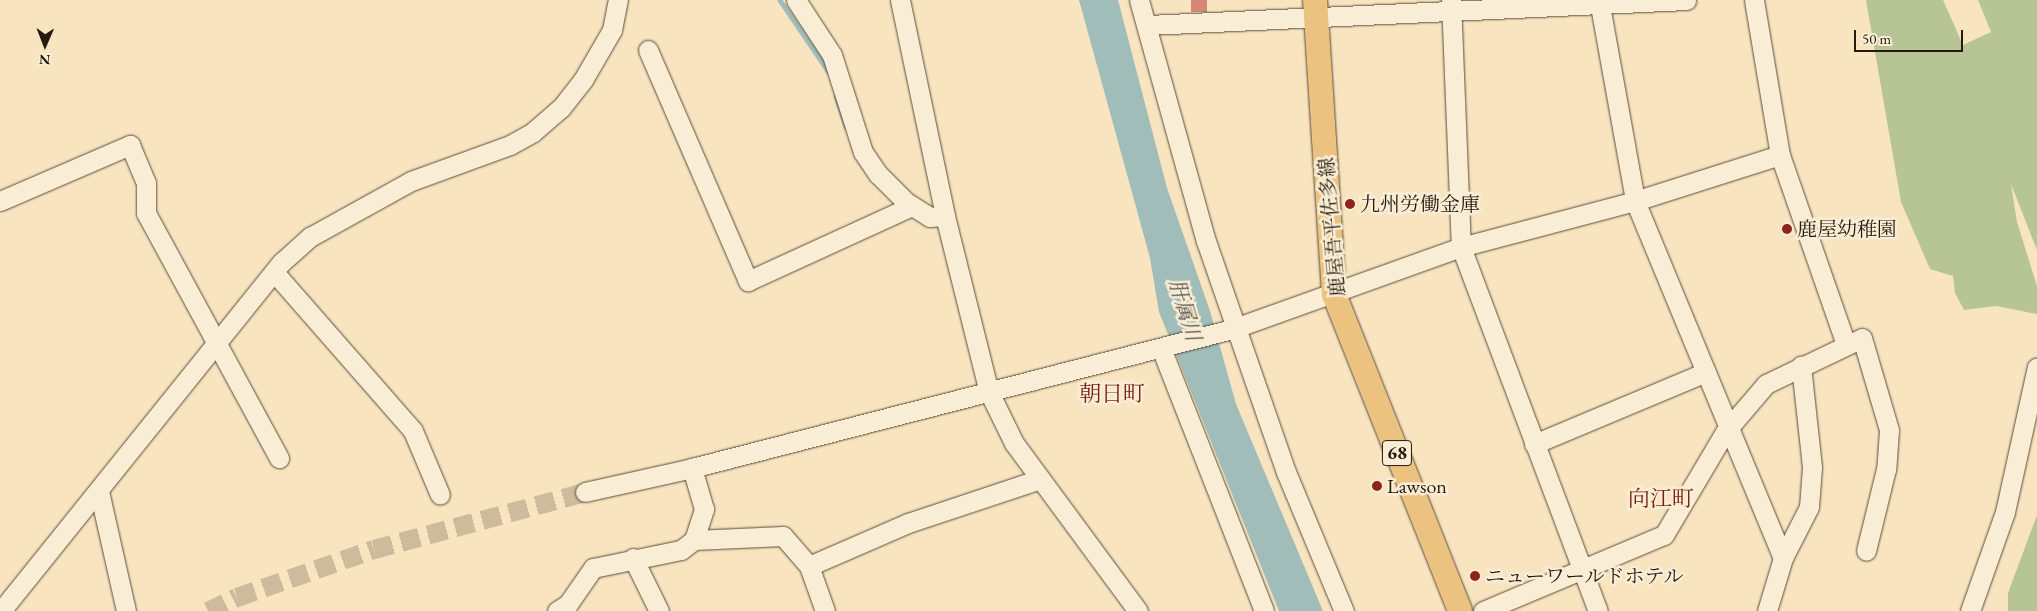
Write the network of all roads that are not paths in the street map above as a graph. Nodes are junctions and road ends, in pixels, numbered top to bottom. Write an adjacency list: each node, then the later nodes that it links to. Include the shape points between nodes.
1 (618, 0): 18 (street, via 612,30 583,80 561,108 533,132 394,190 310,237)
2 (796, 0): 15 (street, via 832,55 863,152 878,174)
3 (900, 0): 16 (street)
4 (1139, 0): 10 (street)
5 (1686, 0): 7 (street)
6 (1754, 0): 12 (street)
7 (1600, 2): 8 (street); 14 (street)
8 (1451, 6): 9 (street); 17 (street)
9 (1315, 7): 10 (street); 19 (main road, 鹿屋吾平佐多線 / 68)
10 (1148, 25): 20 (street, via 1206,241)
11 (648, 50): 15 (street, via 748,281)
12 (1780, 155): 14 (street); 22 (street)
13 (0, 201): 21 (street, via 130,145 146,183 146,213)
14 (1635, 201): 17 (street); 26 (street)
15 (912, 206): 16 (street, via 930,217)
16 (945, 216): 27 (street)
17 (1460, 247): 19 (street); 29 (street)
18 (274, 272): 21 (street); 35 (street, via 413,431)
19 (1334, 294): 20 (street); 50 (main road, 鹿屋吾平佐多線 / 68)
20 (1235, 328): 23 (street); 49 (street, via 1286,472)
21 (217, 344): 30 (street); 33 (street)
22 (1846, 345): 24 (street); 37 (street, via 1862,338 1889,430 1886,469)
23 (1166, 347): 27 (street); 48 (street)
24 (1801, 366): 28 (street, via 1766,384); 39 (street, via 1812,467 1809,506)
25 (2037, 366): 54 (street, via 2005,512)
26 (1706, 372): 28 (street); 29 (street)
27 (988, 392): 31 (street); 32 (street, via 1014,443)
28 (1729, 427): 39 (street); 41 (street, via 1664,535)
29 (1534, 444): 41 (street)
30 (279, 458)
31 (692, 468): 34 (street); 36 (street, via 704,509)
32 (1040, 479): 40 (street, via 908,523); 42 (street)
33 (100, 491): 43 (street); 44 (street)
34 (585, 492)
35 (440, 495)
36 (694, 540): 38 (street, via 681,550); 40 (street, via 783,536)
37 (1866, 551)
38 (633, 558): 45 (street, via 593,568 568,604); 46 (street)
39 (1783, 558): 53 (street)
40 (809, 566): 47 (street)
41 (1582, 570): 51 (street); 52 (street)
42 (1136, 609)
43 (1, 611)
44 (126, 611)
45 (557, 611)
46 (659, 611)
47 (825, 611)
48 (1264, 611)
49 (1344, 611)
50 (1460, 611)
51 (1483, 611)
52 (1598, 611)
53 (1767, 611)
54 (1970, 611)

